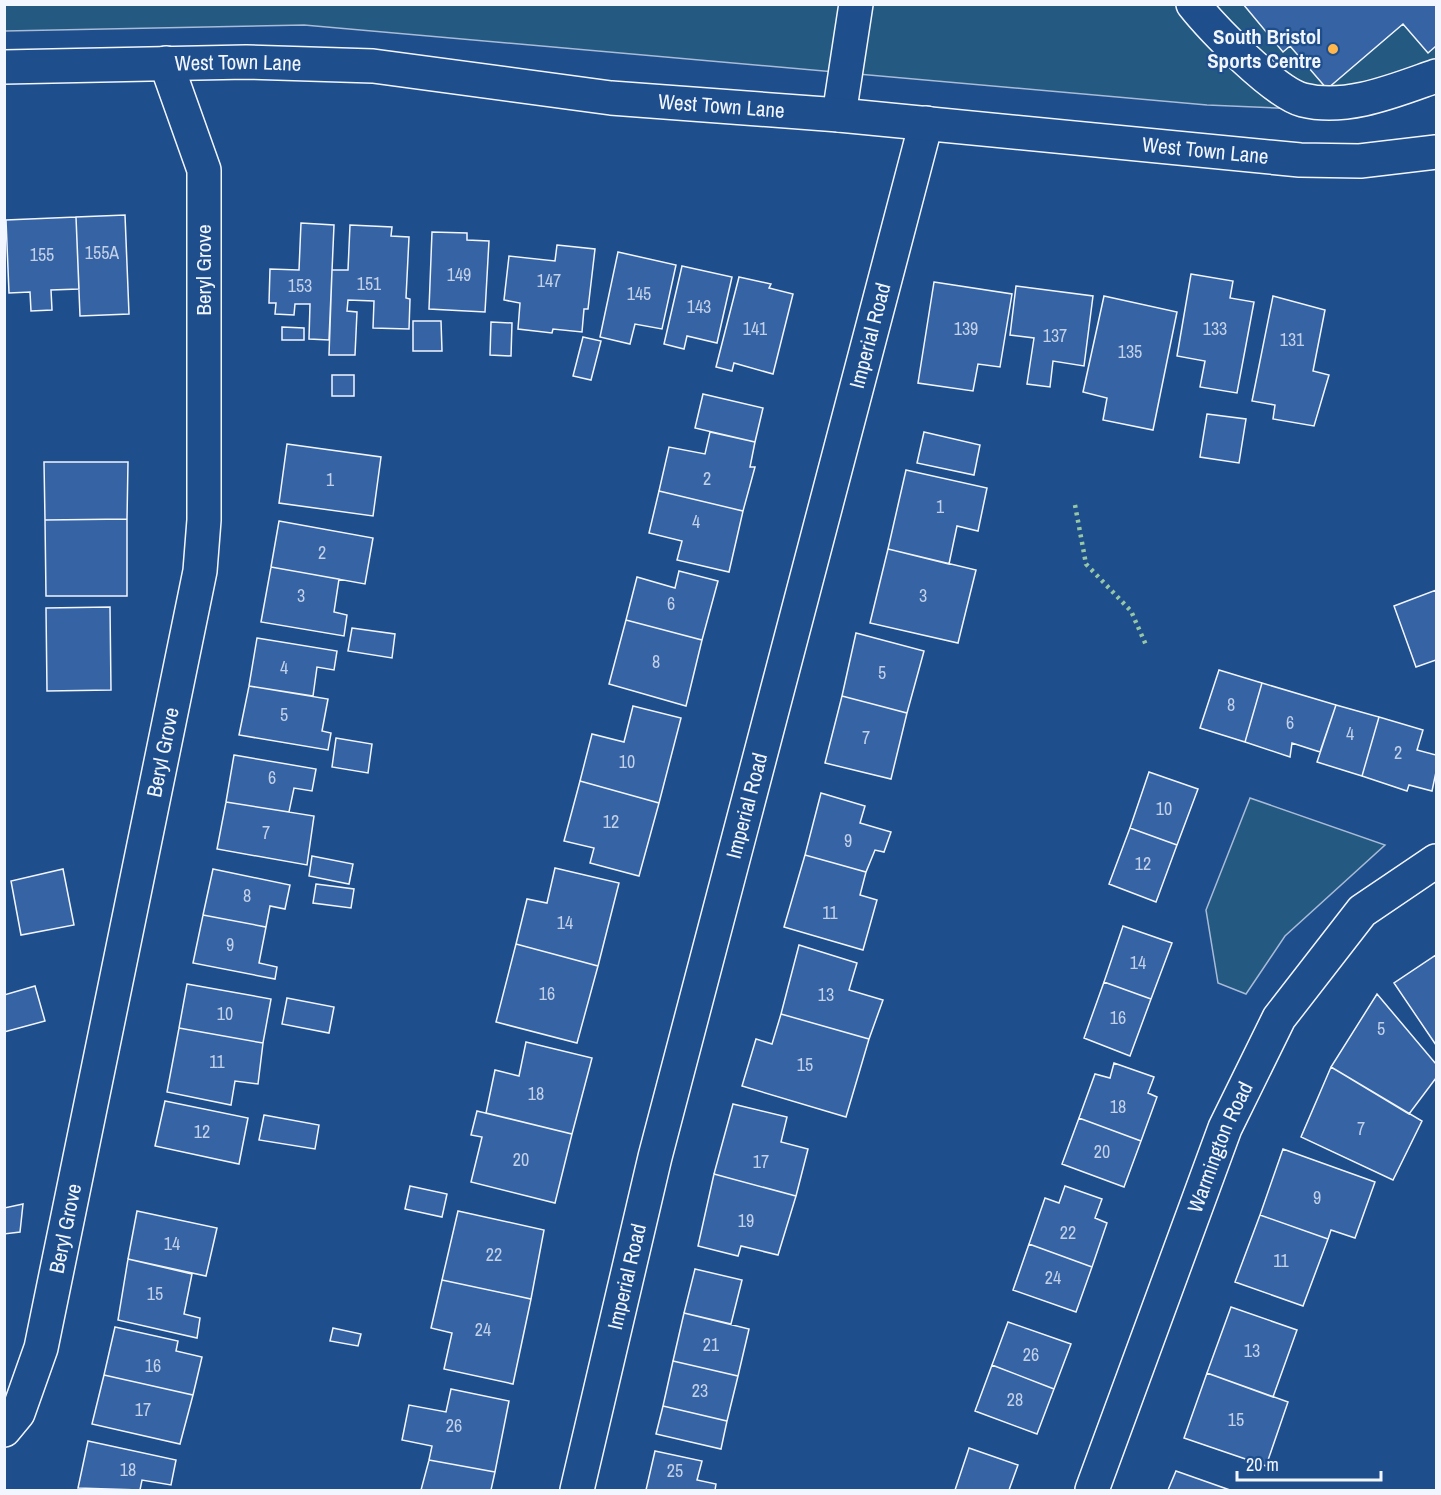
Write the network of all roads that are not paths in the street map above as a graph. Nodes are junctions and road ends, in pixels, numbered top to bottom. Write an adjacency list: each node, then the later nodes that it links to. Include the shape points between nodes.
1 (856, 4): 6 (street)
2 (1193, 4): 5 (street, via 1261,74 1302,100 1334,103 1384,95)
3 (166, 63): 4 (street, West Town Lane); 6 (street, West Town Lane, via 373,66 611,98); 10 (street, Beryl Grove, via 204,170 204,520 200,571 41,1348 18,1413)
4 (4, 67)
5 (1437, 76)
6 (839, 115): 7 (street, West Town Lane)
7 (926, 123): 8 (street, West Town Lane, via 1300,160 1360,161); 11 (street, Imperial Road, via 655,1157)
8 (1437, 152)
9 (1437, 861): 12 (street, Warmington Road, via 1362,911 1279,1018 1225,1128)
10 (4, 1430)
11 (577, 1491)
12 (1092, 1491)

